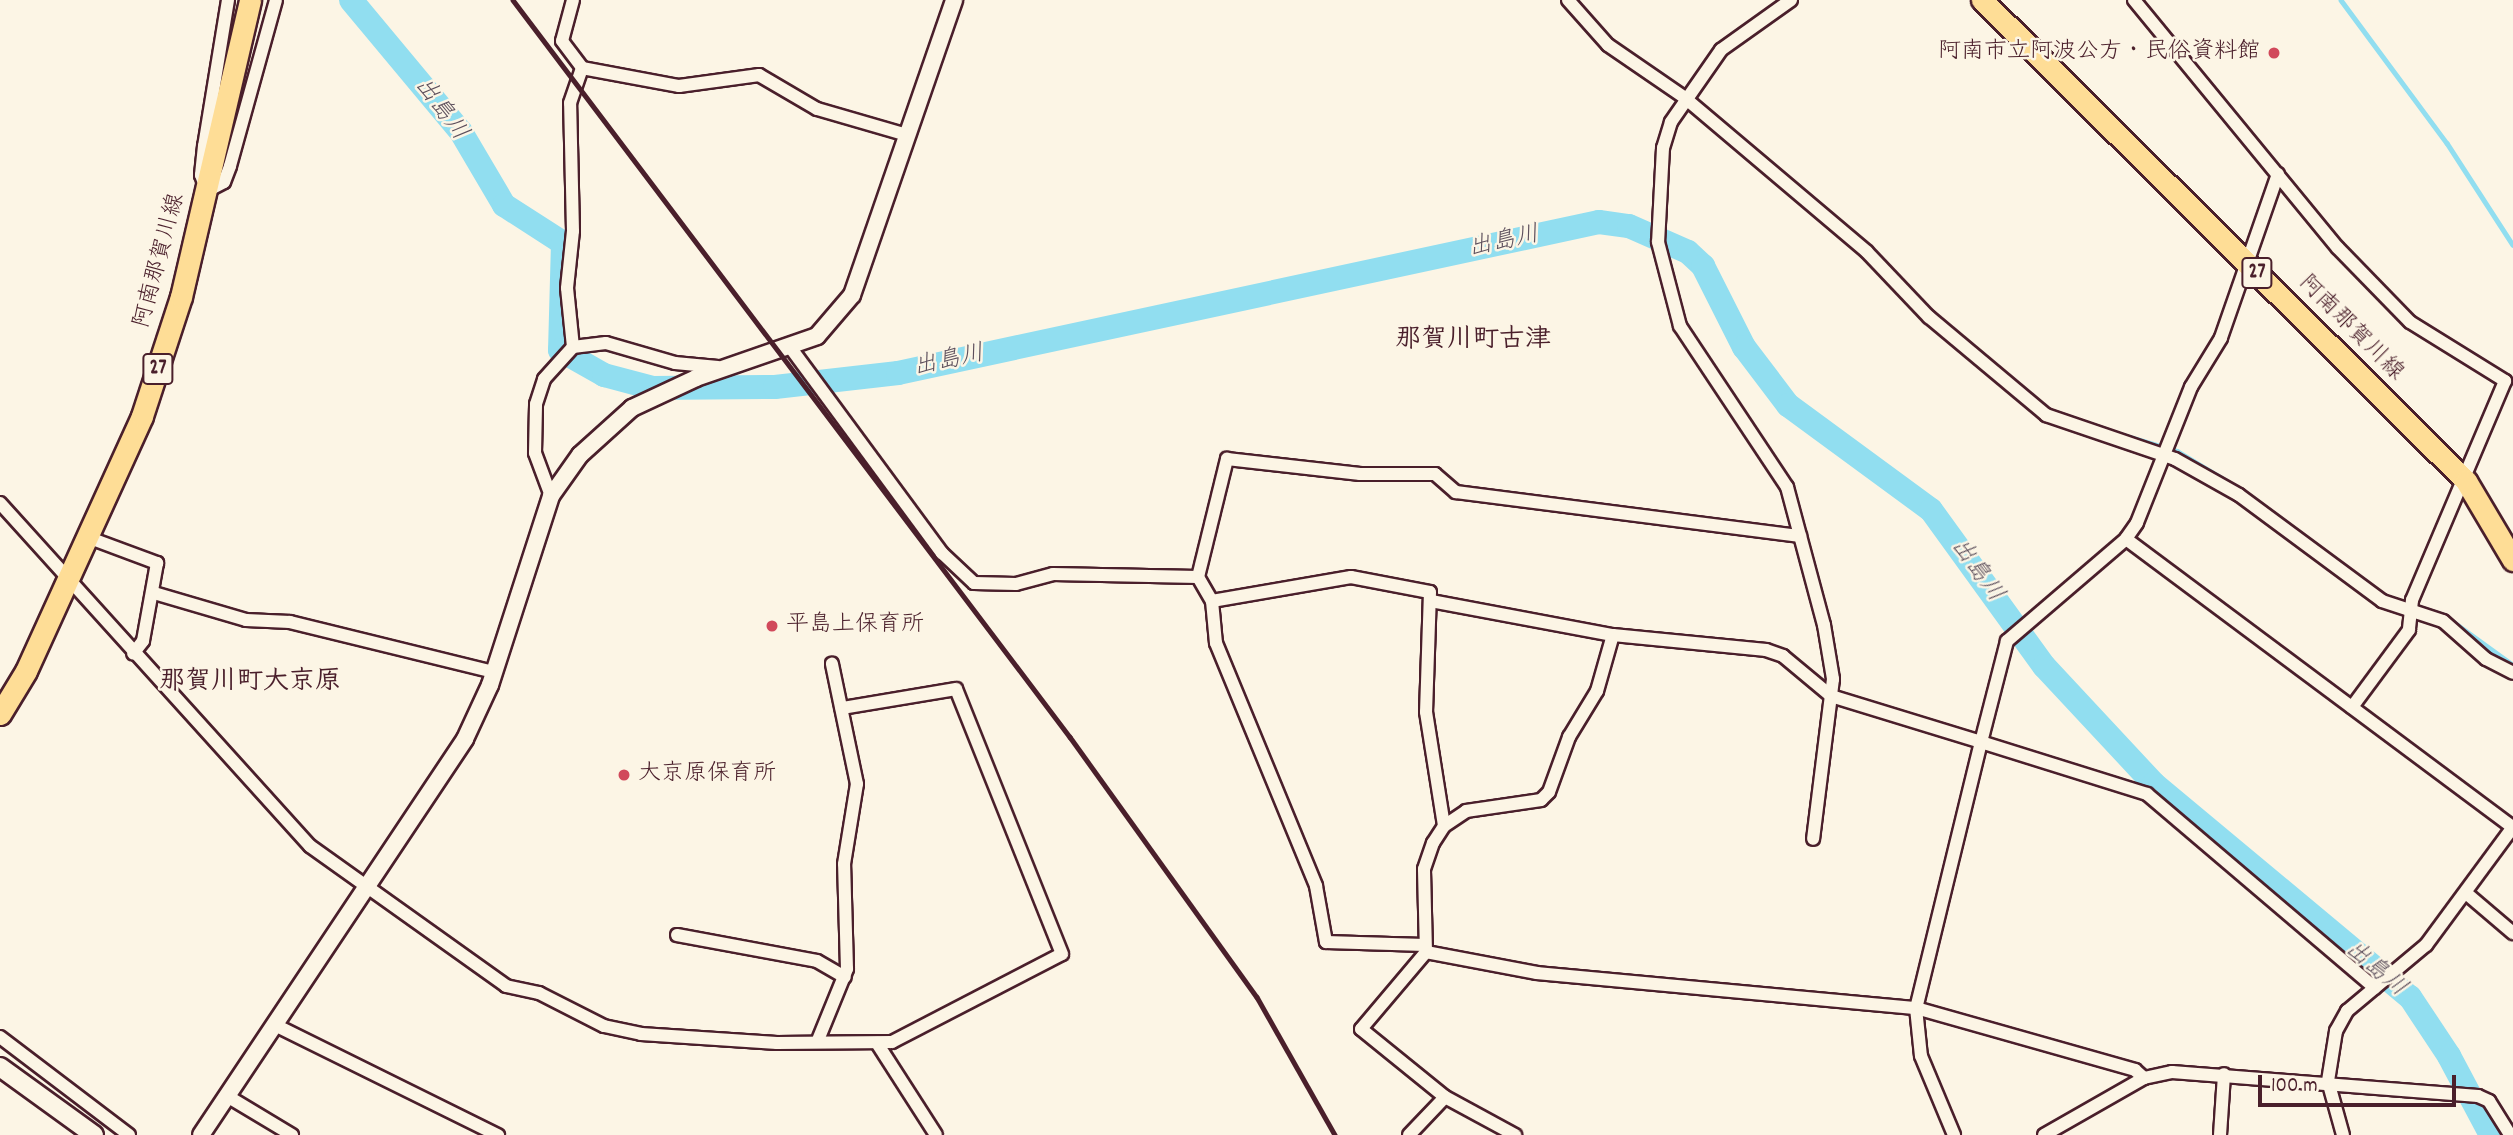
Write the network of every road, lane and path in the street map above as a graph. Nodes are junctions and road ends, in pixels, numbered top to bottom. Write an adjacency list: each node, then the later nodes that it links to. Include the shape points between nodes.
1 (228, 0): 14 (street, via 204,146 201,176)
2 (250, 0): 14 (main road, 阿南那賀川線 / 27)
3 (276, 0): 14 (street, via 230,166 224,182)
4 (573, 0): 10 (street, via 562,41)
5 (954, 0): 12 (street)
6 (1567, 0): 11 (street, via 1608,45)
7 (1791, 0): 11 (street, via 1721,50)
8 (1982, 0): 15 (main road, 阿南那賀川線 / 27)
9 (2134, 0): 13 (street)
10 (582, 68): 12 (street, via 680,86 759,75 817,108); 16 (street, via 570,103 573,231 567,288)
11 (1687, 95): 19 (street, via 1867,252 1929,317 2028,402 2046,415); 23 (street, via 1663,148 1659,237 1680,327 1787,488)
12 (908, 135): 17 (street, via 852,295 833,323)
13 (2278, 174): 15 (street); 20 (street, via 2410,322 2505,381)
14 (207, 191): 24 (main road, 阿南那賀川線 / 27, via 164,352)
15 (2246, 263): 19 (street, via 2221,338 2191,387); 20 (main road, 阿南那賀川線 / 27)
16 (573, 347): 18 (street, via 606,343 674,363); 21 (street, via 544,379 536,404 535,453)
17 (790, 347): 18 (street); 27 (street, via 942,553 974,583 1016,584 1053,574)
18 (728, 367): 21 (street, via 632,408 599,432)
19 (2167, 449): 25 (street, via 2148,502); 32 (street, via 2239,495 2382,601)
20 (2466, 481): 26 (main road, 阿南那賀川線 / 27); 32 (street)
21 (551, 496): 36 (street)
22 (0, 503): 28 (street)
23 (1800, 536): 27 (street, via 1456,492 1435,474 1360,474 1227,459); 39 (street, via 1831,654)
24 (87, 537): 28 (main road, 阿南那賀川線 / 27); 29 (street, via 158,563)
25 (2126, 539): 40 (street); 43 (street, via 2018,632 2003,651)
26 (2513, 560)
27 (1198, 577): 30 (street)
28 (67, 578): 34 (street); 38 (main road, 阿南那賀川線 / 27)
29 (154, 593): 34 (street, via 142,641); 36 (street, via 246,620 290,622)
30 (1212, 601): 31 (street, via 1351,577 1430,592); 51 (street, via 1216,643 1316,886 1326,942)
31 (1431, 601): 33 (street); 44 (street, via 1426,712)
32 (2411, 607): 37 (street, via 2443,621 2486,659); 40 (street, via 2409,630)
33 (1613, 635): 39 (street, via 1766,650 1783,656); 44 (street, via 1597,691 1569,737 1549,792 1541,800 1466,811)
34 (133, 654): 47 (street, via 310,846)
35 (832, 664): 41 (street)
36 (494, 672): 47 (street, via 465,739)
37 (2513, 673)
38 (6, 692): 42 (main road, 阿南那賀川線 / 27)
39 (1831, 696): 43 (street); 46 (street)
40 (2352, 707): 45 (street)
41 (842, 708): 52 (street, via 857,784 844,864); 58 (street, via 956,689 1062,954 905,1036)
42 (0, 714)
43 (1981, 742): 53 (street, via 2147,793); 54 (street)
44 (1444, 826): 51 (street, via 1424,869)
45 (2513, 827): 48 (street)
46 (1813, 839)
47 (365, 887): 55 (street); 57 (street, via 506,986 539,993 604,1026 693,1038)
48 (2466, 893): 49 (street); 53 (street, via 2426,945)
49 (2513, 933)
50 (677, 935): 52 (street, via 817,961)
51 (1425, 948): 54 (street, via 1537,972); 64 (street, via 1360,1028)
52 (845, 978): 57 (street)
53 (2378, 985): 62 (street, via 2347,1011 2336,1031)
54 (1916, 1008): 61 (street, via 2135,1070); 73 (street, via 1921,1056)
55 (275, 1025): 63 (street); 69 (street)
56 (0, 1037): 66 (street)
57 (818, 1040): 58 (street)
58 (877, 1043): 70 (street)
59 (0, 1067): 65 (main road)
60 (2224, 1074): 61 (street, via 2172,1072); 62 (street); 75 (street)
61 (2144, 1078): 74 (street)
62 (2328, 1082): 76 (street); 77 (street, via 2477,1096 2489,1101)
63 (227, 1096): 67 (street); 68 (street)
64 (1445, 1097): 71 (street); 72 (street)
65 (94, 1135)
66 (129, 1135)
67 (201, 1135)
68 (292, 1135)
69 (498, 1135)
70 (936, 1135)
71 (1409, 1135)
72 (1515, 1135)
73 (1954, 1135)
74 (2044, 1135)
75 (2220, 1135)
76 (2343, 1135)
77 (2510, 1135)

